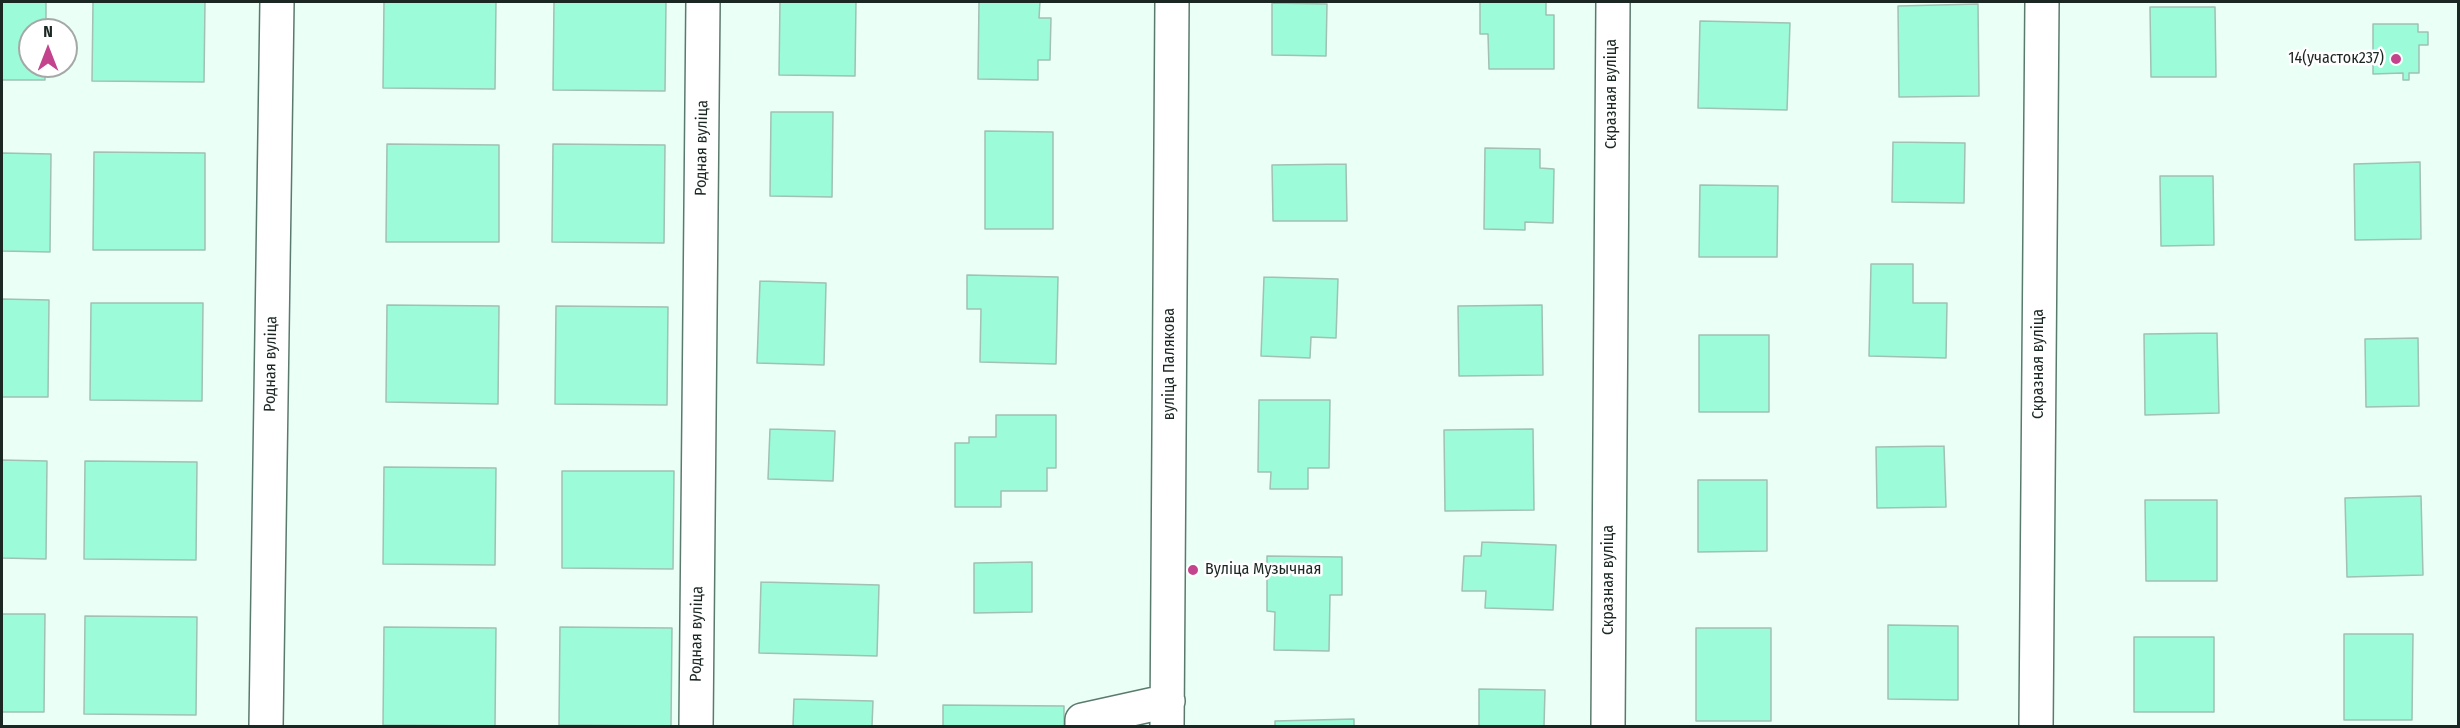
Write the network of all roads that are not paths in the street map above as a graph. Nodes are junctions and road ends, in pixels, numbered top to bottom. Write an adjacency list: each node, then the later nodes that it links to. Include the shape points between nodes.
1 (277, 2): 7 (street, Родная вуліца)
2 (703, 2): 8 (street, Родная вуліца)
3 (1172, 2): 6 (street, вуліца Палякова)
4 (1613, 2): 10 (street, Скразная вуліца)
5 (2042, 2): 11 (street, Скразная вуліца)
6 (1168, 714): 9 (street, via 1082,720)
7 (266, 726)
8 (696, 726)
9 (1082, 726)
10 (1608, 726)
11 (2036, 726)

